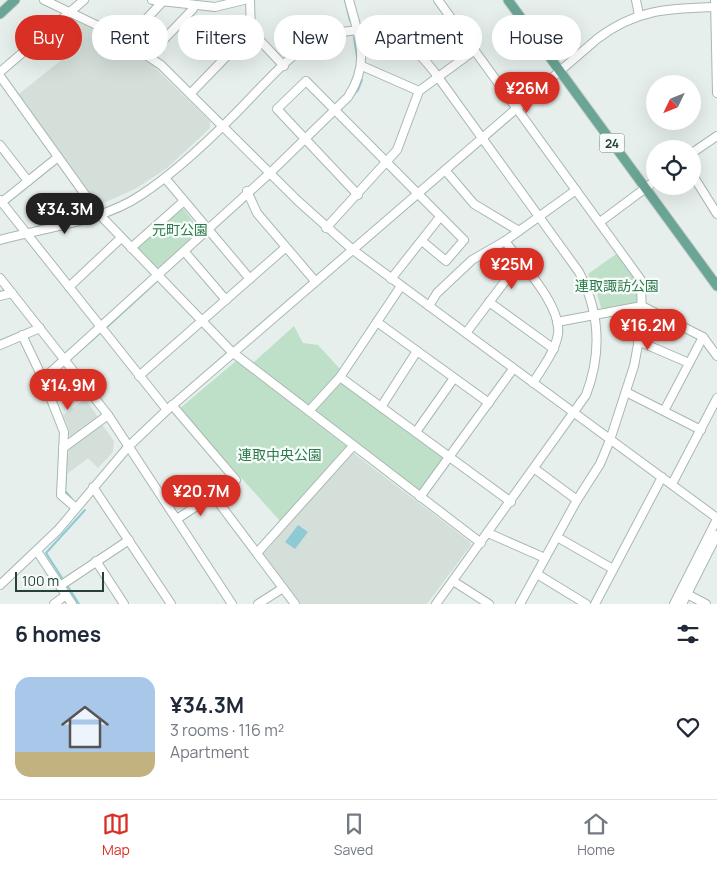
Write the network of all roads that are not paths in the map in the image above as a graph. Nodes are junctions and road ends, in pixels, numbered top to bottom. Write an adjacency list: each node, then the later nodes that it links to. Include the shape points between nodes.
1 (15, 0): 16 (main road)
2 (44, 0): 15 (street)
3 (84, 0): 15 (street)
4 (152, 0): 11 (street)
5 (244, 0): 12 (street)
6 (250, 0): 19 (street)
7 (349, 0): 22 (street)
8 (438, 0): 20 (street)
9 (508, 0): 34 (main road, 24)
10 (636, 0): 17 (street)
11 (164, 1): 14 (street); 18 (street)
12 (215, 4): 14 (street)
13 (715, 4): 17 (street); 40 (street)
14 (194, 5): 24 (street)
15 (70, 12): 21 (street); 35 (street)
16 (0, 14)
17 (639, 14): 34 (street, via 606,32)
18 (151, 15)
19 (250, 15)
20 (449, 15)
21 (92, 23)
22 (356, 26)
23 (356, 30): 32 (street, via 317,39)
24 (168, 35)
25 (264, 45): 32 (street)
26 (153, 60): 39 (street)
27 (223, 60): 39 (street)
28 (361, 60): 33 (street)
29 (426, 60): 37 (street)
30 (461, 60): 37 (street)
31 (482, 60): 41 (street)
32 (284, 66): 43 (street)
33 (362, 66): 38 (street); 42 (street, via 357,84)
34 (559, 71): 41 (street); 55 (main road, 24)
35 (0, 72)
36 (0, 76): 49 (street)
37 (438, 77): 38 (street); 46 (street)
38 (419, 91): 50 (street, via 396,150)
39 (191, 93): 43 (street)
40 (717, 93)
41 (517, 108): 46 (street); 57 (street)
42 (334, 110): 45 (street); 45 (street, via 306,81 277,109); 50 (street)
43 (223, 126): 52 (street); 53 (street)
44 (717, 136): 48 (street)
45 (304, 138): 52 (street); 60 (street)
46 (482, 138): 51 (street); 66 (street)
47 (0, 145): 54 (street)
48 (701, 148)
49 (58, 158): 54 (street); 64 (street)
50 (387, 161): 59 (street); 60 (street)
51 (445, 170): 59 (street); 70 (street, via 474,204)
52 (270, 172): 58 (street); 68 (street)
53 (165, 178): 62 (street); 64 (street, via 139,197)
54 (28, 181): 61 (street)
55 (645, 188): 67 (street); 87 (main road, 24)
56 (701, 188): 63 (street)
57 (576, 190): 66 (street); 67 (street)
58 (247, 191): 69 (street); 77 (street, via 257,213)
59 (419, 193): 65 (street); 78 (street)
60 (358, 195): 68 (street)
61 (1, 201): 71 (street)
62 (184, 201): 69 (street); 76 (street)
63 (716, 211)
64 (99, 214): 71 (street); 72 (street)
65 (440, 217): 74 (street); 74 (street, via 464,240 446,261)
66 (539, 217): 70 (street); 95 (street, via 579,272)
67 (600, 222): 94 (street, via 640,276)
68 (326, 228): 78 (street)
69 (207, 229): 79 (street); 83 (street)
70 (519, 231): 75 (street)
71 (26, 233): 73 (street); 88 (street)
72 (122, 238): 76 (street); 88 (street)
73 (0, 240)
74 (422, 241): 84 (street)
75 (505, 241): 80 (street); 93 (street, via 472,260 437,293)
76 (131, 248): 81 (street)
77 (285, 248): 83 (street); 85 (street)
78 (352, 250): 84 (street); 85 (street)
79 (184, 251): 81 (street); 91 (street)
80 (523, 266): 92 (street, via 508,276); 98 (street, via 547,298)
81 (157, 275): 96 (street); 99 (street)
82 (0, 278): 89 (street)
83 (250, 279): 91 (street)
84 (391, 279): 86 (street)
85 (315, 282): 108 (street)
86 (401, 286): 93 (street); 97 (street)
87 (717, 286)
88 (69, 287): 99 (street)
89 (12, 292): 90 (street); 100 (street)
90 (0, 296)
91 (226, 300): 96 (street)
92 (489, 302): 101 (street); 106 (street)
93 (429, 306): 101 (street)
94 (642, 306): 95 (street); 103 (street); 104 (street)
95 (595, 315): 98 (street); 125 (street, via 598,341 594,370 586,395)
96 (202, 321): 108 (street); 113 (street)
97 (377, 322): 107 (street); 114 (street)
98 (557, 322): 106 (street)
99 (101, 327): 110 (street); 113 (street)
100 (40, 328): 102 (street); 110 (street)
101 (466, 333): 112 (street)
102 (22, 335): 105 (street); 116 (street)
103 (702, 337): 109 (street); 111 (street)
104 (638, 341): 111 (street); 118 (street)
105 (0, 345)
106 (554, 348): 117 (street)
107 (417, 351): 115 (street); 121 (street)
108 (232, 352): 122 (street); 123 (street)
109 (717, 356)
110 (65, 360): 116 (street); 126 (street)
111 (689, 363): 124 (street)
112 (513, 368): 117 (street); 120 (street)
113 (139, 376): 122 (street)
114 (340, 377): 121 (street); 123 (street)
115 (454, 378): 120 (street); 128 (street)
116 (43, 379): 132 (street, via 64,432)
117 (533, 383): 125 (street)
118 (626, 392): 124 (street); 129 (street)
119 (717, 398): 127 (street)
120 (489, 403): 133 (street)
121 (381, 407): 128 (street)
122 (170, 408): 131 (street); 138 (street, via 236,477)
123 (309, 411): 130 (street)
124 (664, 411): 127 (street)
125 (575, 413): 129 (street); 134 (street)
126 (108, 415): 131 (street); 132 (street)
127 (701, 430): 136 (street)
128 (416, 432): 133 (street)
129 (610, 440): 135 (street); 140 (street, via 600,464)
130 (353, 446): 139 (street); 151 (street)
131 (128, 447): 137 (street); 144 (street)
132 (63, 448): 142 (street, via 61,495)
133 (450, 458): 139 (street); 141 (street)
134 (535, 469): 140 (street); 141 (street)
135 (662, 477): 136 (street); 154 (street)
136 (672, 484): 143 (street)
137 (93, 487): 142 (street); 148 (street)
138 (213, 495): 144 (street); 151 (street)
139 (420, 497): 149 (street)
140 (577, 500): 147 (street)
141 (511, 502): 145 (street)
142 (76, 508): 150 (street)
143 (717, 518): 174 (street)
144 (177, 519): 166 (street)
145 (488, 533): 149 (street); 152 (street)
146 (717, 535): 160 (street)
147 (557, 537): 152 (street); 154 (street)
148 (129, 540): 153 (street); 165 (street)
149 (481, 543): 156 (street)
150 (37, 551): 157 (street); 158 (street)
151 (257, 553): 159 (street)
152 (545, 558): 155 (street)
153 (96, 561): 158 (street); 164 (street)
154 (613, 569): 173 (street)
155 (537, 574): 171 (street); 172 (street)
156 (453, 581): 169 (street); 170 (street)
157 (0, 585)
158 (60, 586): 161 (street)
159 (283, 588): 167 (street); 168 (street)
160 (687, 594): 175 (street); 176 (street)
161 (66, 595): 162 (street); 163 (street)
162 (54, 604)
163 (72, 604)
164 (124, 604)
165 (171, 604)
166 (232, 604)
167 (258, 604)
168 (295, 604)
169 (436, 604)
170 (489, 604)
171 (520, 604)
172 (586, 604)
173 (595, 604)
174 (674, 604)
175 (682, 604)
176 (706, 604)

